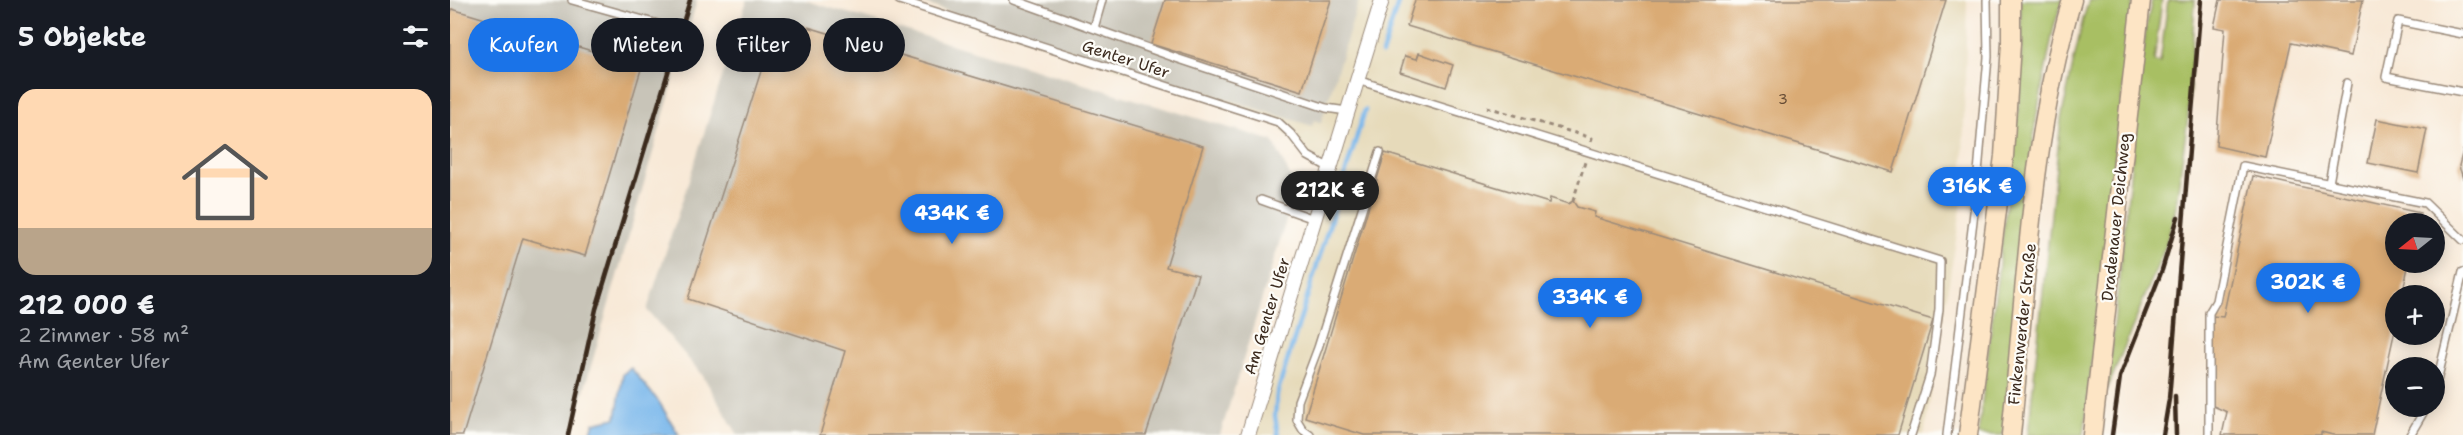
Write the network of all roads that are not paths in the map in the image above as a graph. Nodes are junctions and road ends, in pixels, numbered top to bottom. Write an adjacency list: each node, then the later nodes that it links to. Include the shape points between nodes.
1 (572, 0): 10 (lane)
2 (899, 0): 18 (lane, Genter Ufer, via 1278,122 1308,156)
3 (1014, 0): 11 (lane)
4 (1102, 0): 11 (lane)
5 (1382, 0): 13 (street, Am Genter Ufer)
6 (1987, 0): 29 (lane, via 1988,57 1976,196)
7 (2011, 0): 30 (main road, via 2004,156)
8 (2072, 0): 31 (main road, Finkenwerder Straße, via 2056,59 2041,145)
9 (2141, 0): 32 (main road, Dradenauer Deichweg)
10 (636, 18)
11 (1094, 28): 16 (lane, via 1315,104)
12 (2463, 34): 15 (lane, via 2398,21 2386,77)
13 (1357, 80): 16 (street, Am Genter Ufer); 28 (lane, via 1940,261 1939,309 1929,375)
14 (2347, 83): 19 (lane)
15 (2463, 92)
16 (1347, 111): 18 (street, Am Genter Ufer)
17 (1380, 152): 27 (lane, via 1322,338 1298,401 1297,420)
18 (1330, 168): 21 (street, Am Genter Ufer)
19 (2329, 183): 22 (lane, via 2426,203); 33 (lane, via 2243,166 2216,301 2209,313)
20 (1261, 200): 21 (lane)
21 (1314, 219): 26 (street, Am Genter Ufer)
22 (2463, 240)
23 (2463, 272): 24 (lane)
24 (2443, 357)
25 (2421, 417): 34 (lane)
26 (1248, 435)
27 (1310, 435)
28 (1911, 435)
29 (1947, 435)
30 (1968, 435)
31 (2011, 435)
32 (2092, 435)
33 (2209, 435)
34 (2410, 435)

